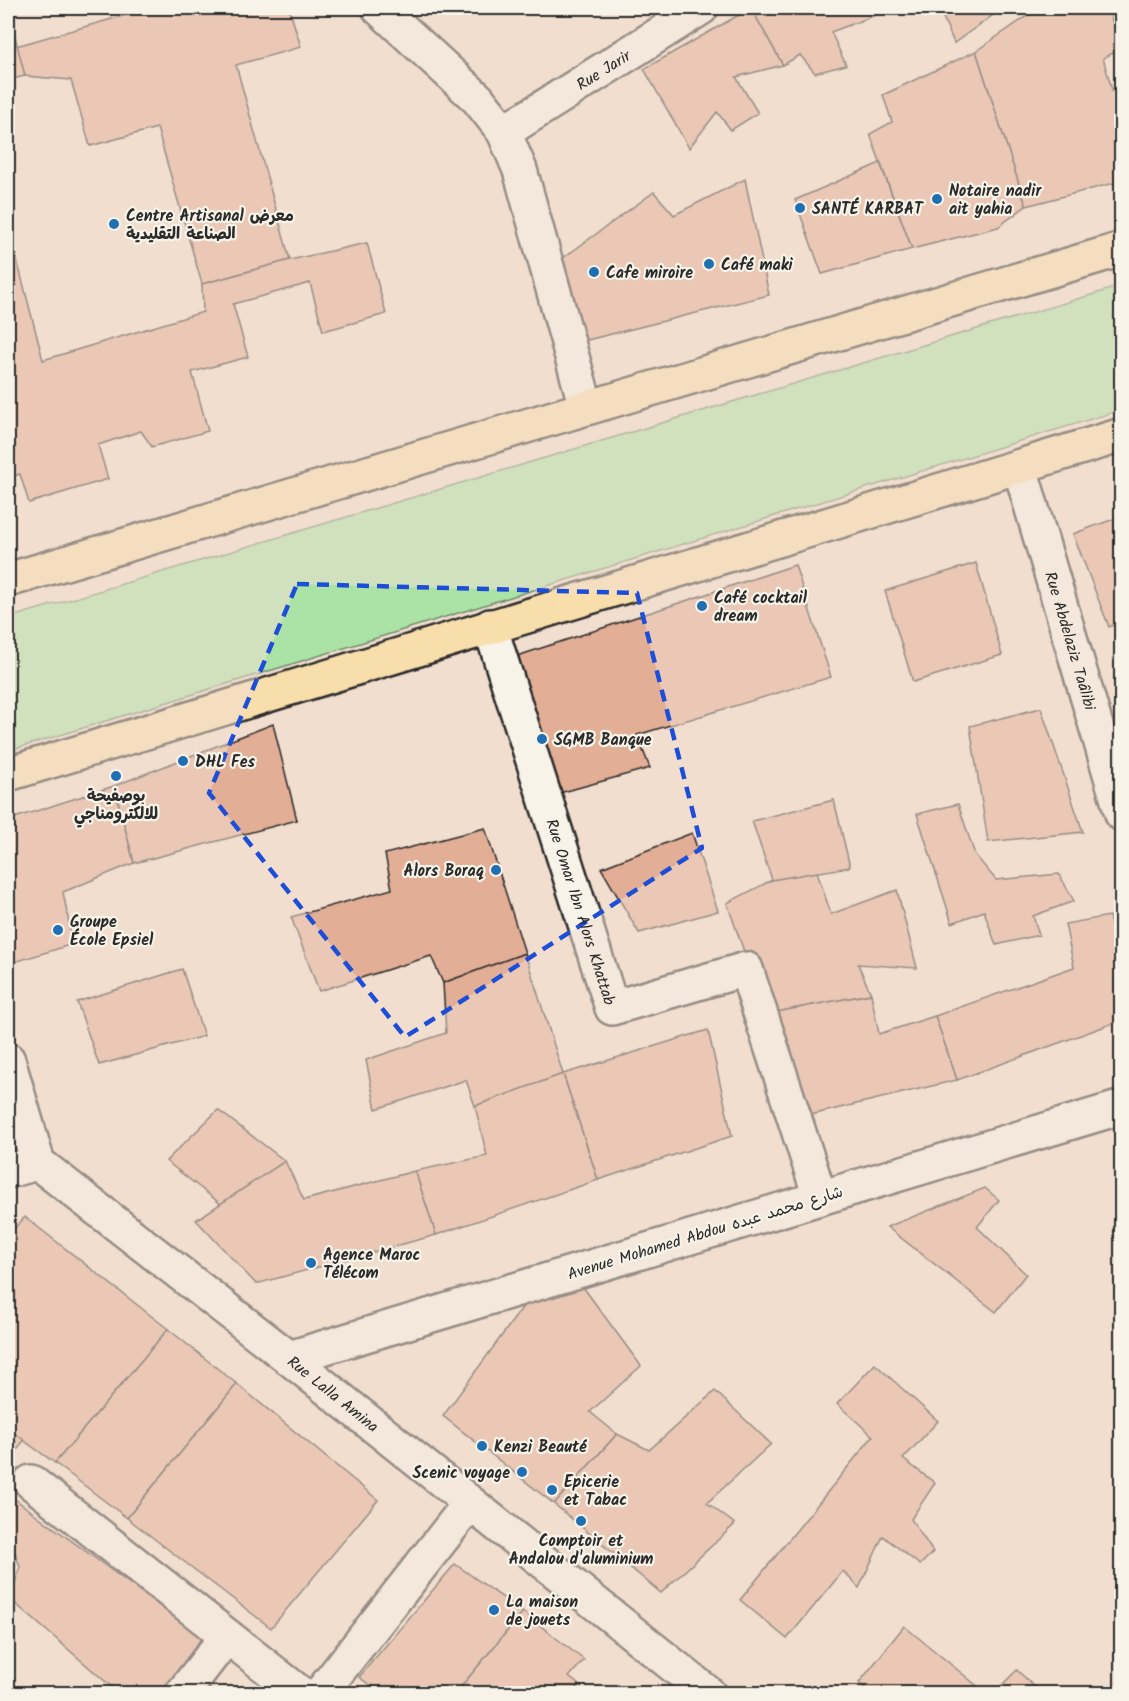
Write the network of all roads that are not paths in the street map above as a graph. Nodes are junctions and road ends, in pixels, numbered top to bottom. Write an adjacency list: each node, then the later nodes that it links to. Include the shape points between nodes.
1 (379, 8): 3 (street, via 478,99)
2 (701, 8): 3 (street, Rue Jarir)
3 (504, 132): 5 (street, via 520,171)
4 (1122, 249): 5 (main road)
5 (586, 407): 8 (main road)
6 (1122, 435): 7 (main road)
7 (1020, 468): 9 (main road); 11 (street, Rue Abdelaziz Taâlibi)
8 (8, 580)
9 (490, 626): 10 (main road); 15 (street, Rue Omar Ibn Alors Khattab, via 612,1008 746,969)
10 (8, 774)
11 (1122, 814)
12 (8, 1060): 14 (street, Rue Lalla Amina)
13 (1122, 1107): 15 (street, Avenue Mohamed Abdou شارع محمد عبده)
14 (23, 1167): 16 (street, Rue Lalla Amina)
15 (820, 1197): 16 (street, Avenue Mohamed Abdou شارع محمد عبده)
16 (289, 1358): 18 (street, Rue Lalla Amina)
17 (32, 1482): 19 (street)
18 (470, 1503): 22 (street); 23 (street, Rue Lalla Amina)
19 (227, 1636): 20 (street); 21 (street)
20 (182, 1694)
21 (301, 1694)
22 (320, 1694)
23 (709, 1694)

